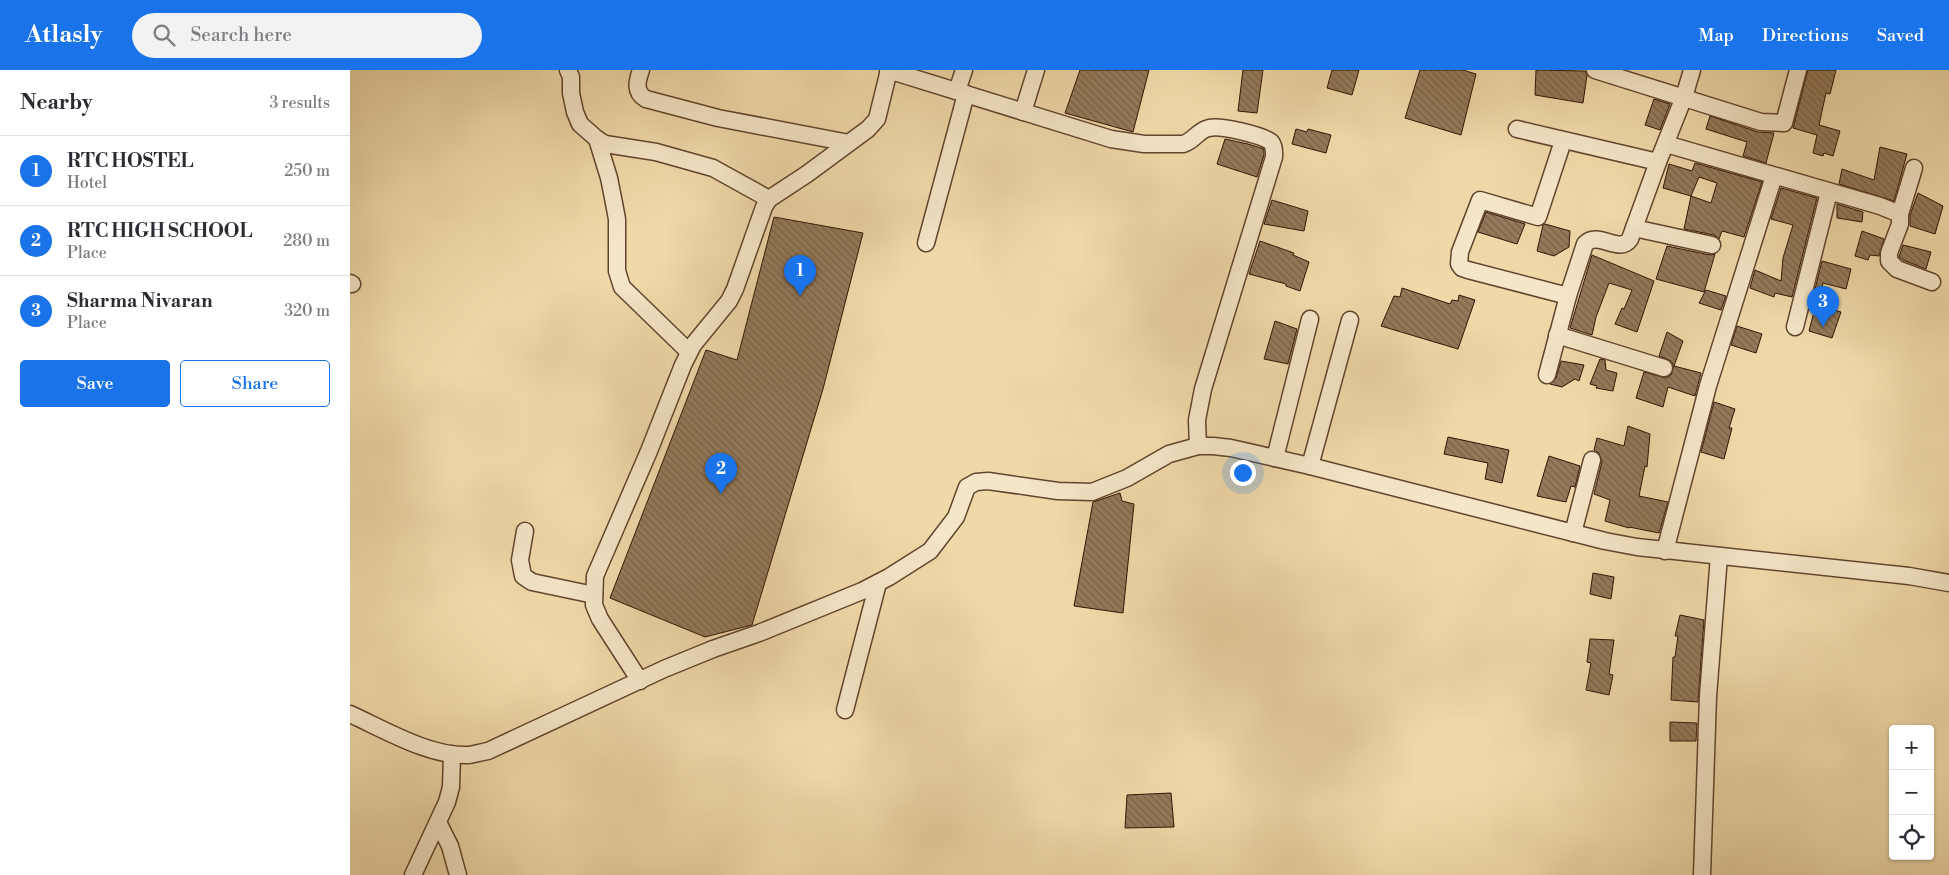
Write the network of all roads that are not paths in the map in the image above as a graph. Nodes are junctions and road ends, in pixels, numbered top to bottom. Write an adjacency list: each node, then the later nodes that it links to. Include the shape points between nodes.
1 (568, 70): 13 (street, via 580,124)
2 (640, 70): 15 (street, via 638,90 646,99 718,118)
3 (889, 70): 9 (street); 15 (street, via 877,119)
4 (964, 70): 9 (street)
5 (1036, 70): 11 (street)
6 (1595, 70): 10 (street)
7 (1692, 70): 10 (street)
8 (1798, 70): 10 (street, via 1784,122 1761,122)
9 (962, 93): 11 (street); 24 (street)
10 (1684, 97): 16 (street)
11 (1023, 112): 35 (street, via 1125,142 1183,144 1191,142 1201,131 1218,126 1264,139 1275,148 1203,389 1197,420)
12 (1517, 129): 14 (street)
13 (597, 139): 21 (street, via 606,144 656,152 713,168); 32 (street, via 616,212 617,270 622,287)
14 (1563, 141): 17 (street); 27 (street, via 1538,217 1480,200 1459,258 1462,268)
15 (849, 143): 21 (street)
16 (1666, 144): 17 (street); 19 (street)
17 (1658, 162): 23 (street)
18 (1914, 168): 22 (street)
19 (1774, 176): 20 (street); 41 (street, via 1708,386)
20 (1829, 192): 22 (street); 30 (street)
21 (769, 199): 32 (street, via 729,301)
22 (1900, 214): 26 (street, via 1900,224 1889,253 1890,261 1897,269)
23 (1634, 228): 25 (street); 27 (street, via 1630,239 1622,245 1595,239 1585,244)
24 (926, 242)
25 (1712, 245)
26 (1932, 282)
27 (1568, 296): 31 (street)
28 (1310, 320): 36 (street)
29 (1350, 320): 38 (street)
30 (1795, 327)
31 (1557, 335): 33 (street); 34 (street)
32 (689, 352): 45 (street, via 595,576)
33 (1664, 368)
34 (1547, 375)
35 (1198, 446): 36 (street, via 1231,448); 43 (street, via 1169,454 1127,478 1092,492 976,482 967,487 956,517 930,550)
36 (1275, 458): 38 (street)
37 (1592, 460): 40 (street)
38 (1310, 466): 40 (street)
39 (525, 531): 45 (street, via 520,560 523,576 532,582)
40 (1573, 533): 41 (street)
41 (1664, 551): 42 (street)
42 (1718, 556): 44 (street); 53 (street, via 1708,696)
43 (878, 583): 46 (street); 47 (street)
44 (1949, 583)
45 (594, 595): 46 (street, via 600,619)
46 (640, 681): 49 (street, via 488,751)
47 (845, 710)
48 (350, 714): 49 (street, via 419,745)
49 (452, 754): 50 (street, via 451,787)
50 (438, 822): 51 (street); 52 (street, via 450,846)
51 (413, 875)
52 (458, 875)
53 (1702, 875)

